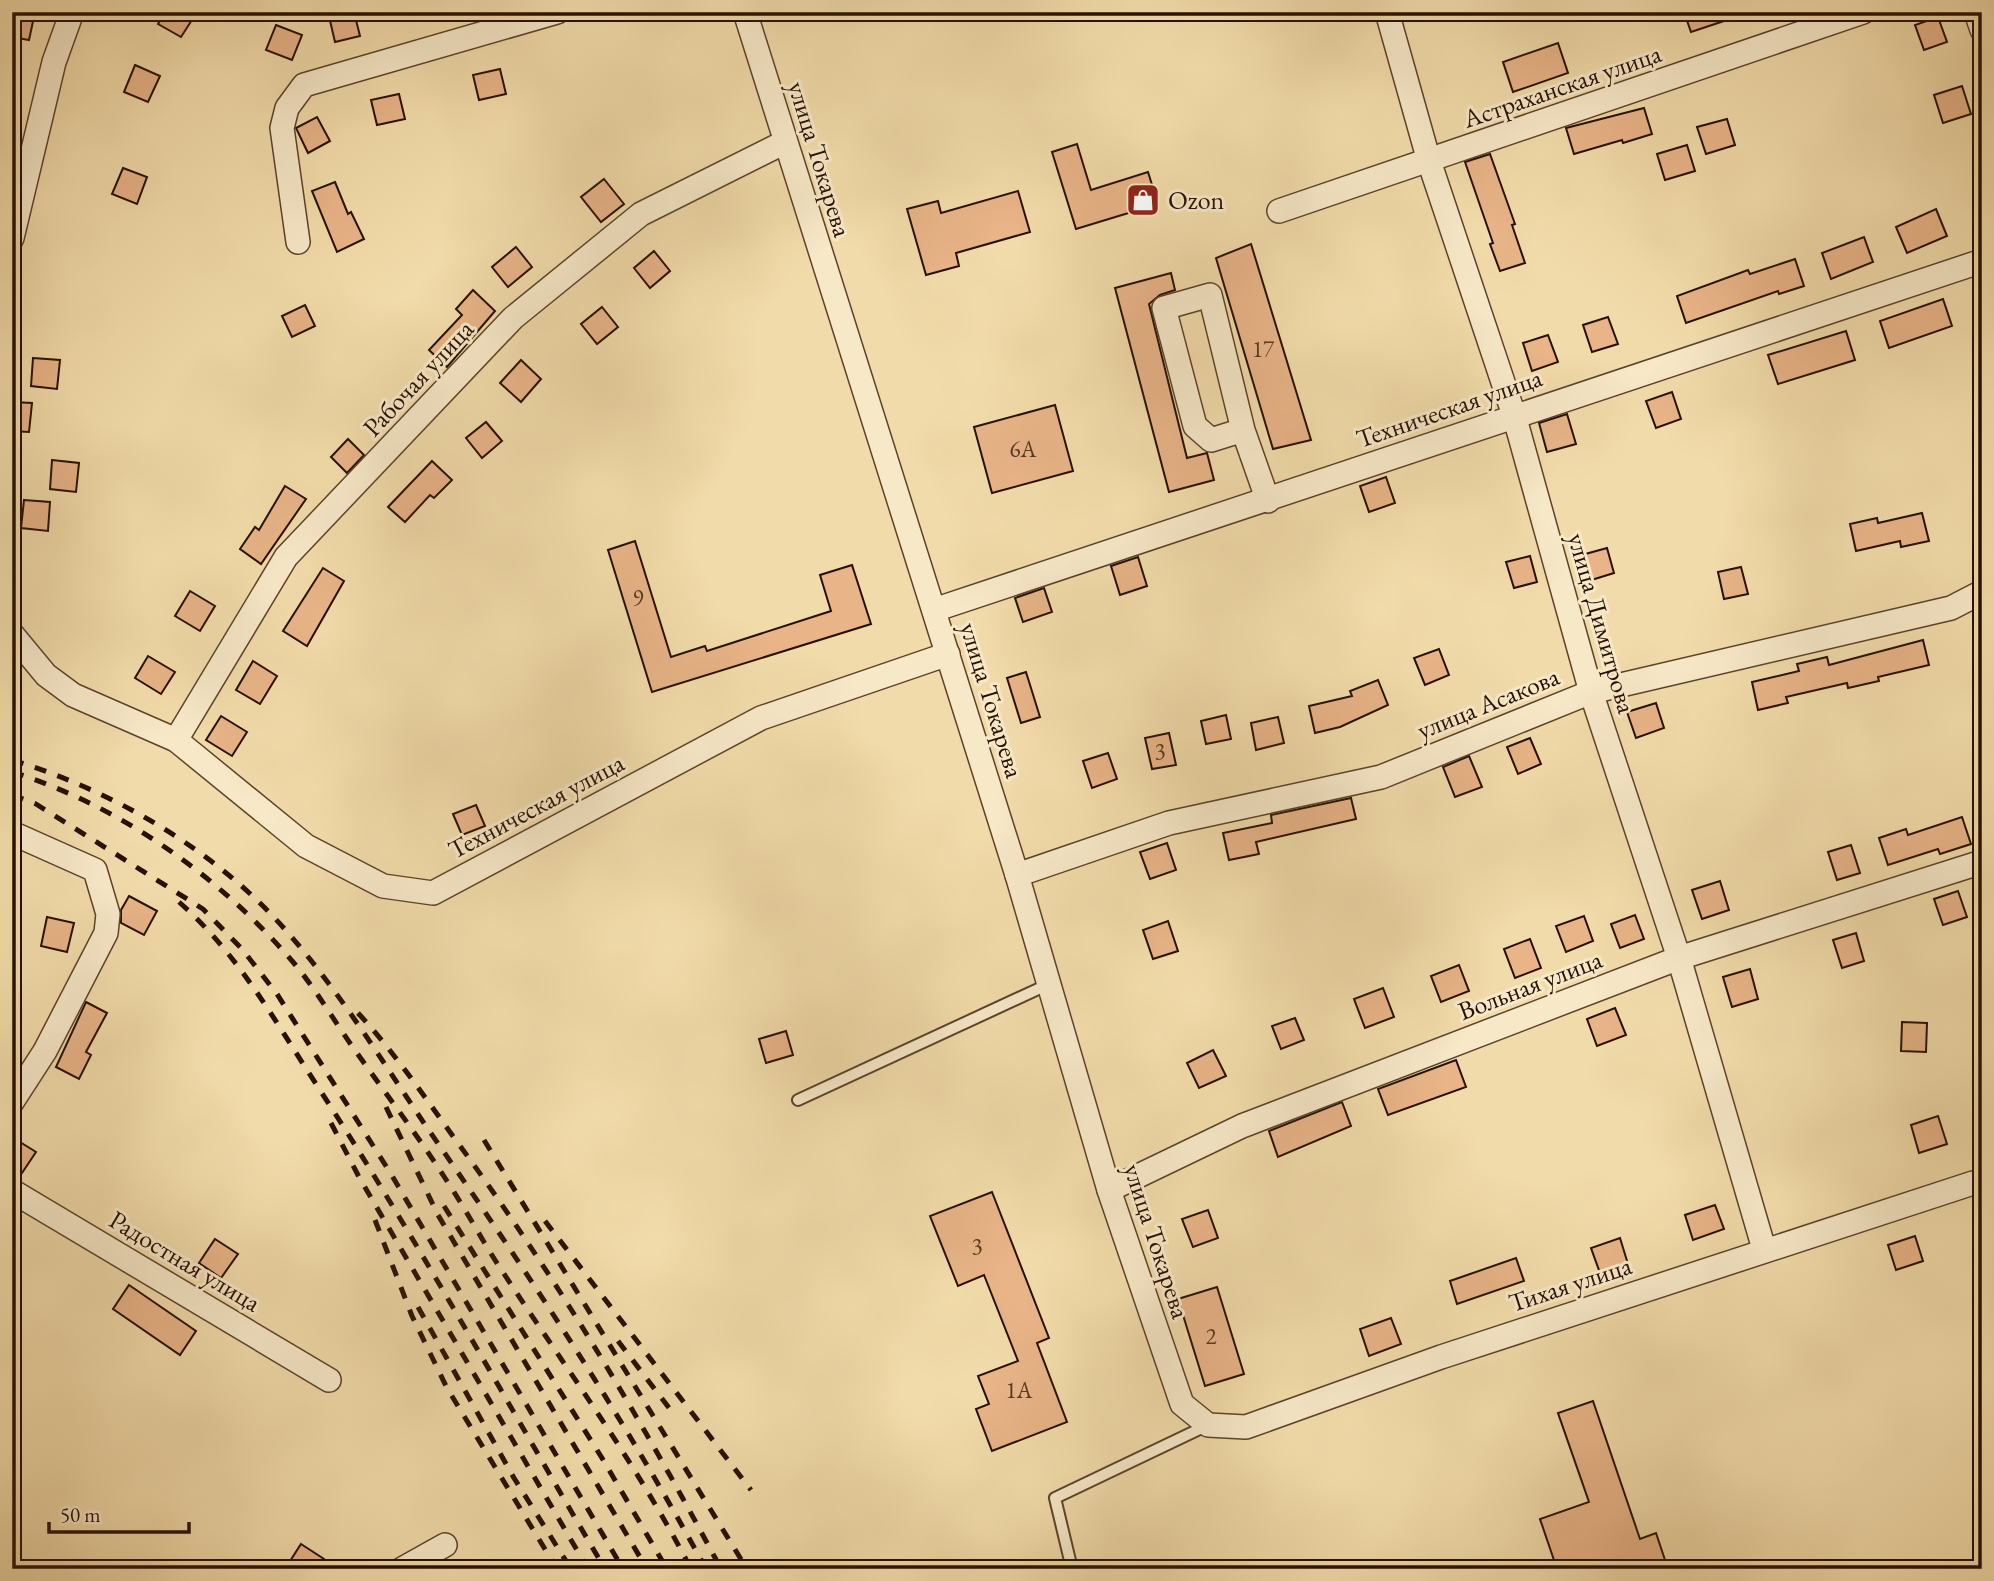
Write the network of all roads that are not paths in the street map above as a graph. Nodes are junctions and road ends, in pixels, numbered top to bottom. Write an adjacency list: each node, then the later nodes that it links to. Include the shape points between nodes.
1 (72, 12): 11 (street, via 54,62)
2 (557, 12): 12 (street, via 304,85 287,108 282,128)
3 (745, 12): 8 (street, улица Токарева)
4 (1387, 12): 9 (street, улица Димитрова)
5 (1863, 12): 9 (street, Астраханская улица)
6 (1976, 12): 7 (street)
7 (1982, 30)
8 (785, 142): 18 (street, улица Токарева); 22 (street, Рабочая улица, via 641,214 513,318 286,557)
9 (1429, 161): 10 (street, Астраханская улица); 14 (street, улица Димитрова)
10 (1279, 211)
11 (12, 238)
12 (298, 242)
13 (1982, 261): 14 (street, Техническая улица)
14 (1514, 415): 16 (street, Техническая улица); 21 (street, улица Димитрова)
15 (1243, 430): 15 (street, via 1210,295 1164,308 1195,426 1211,440); 16 (street)
16 (1268, 500): 18 (street, Техническая улица)
17 (1982, 592): 21 (street, улица Асакова, via 1951,608)
18 (934, 610): 20 (street, улица Токарева)
19 (12, 634): 22 (street, Техническая улица, via 46,675 73,695)
20 (948, 654): 22 (street, Техническая улица, via 761,718 433,893 383,886 306,846); 25 (street, улица Токарева)
21 (1591, 692): 25 (street, улица Асакова, via 1381,777 1169,823); 26 (street, улица Димитрова)
22 (176, 740)
23 (12, 833): 29 (street, via 95,870 108,914 106,933 45,1051)
24 (1982, 862): 26 (street, Вольная улица)
25 (1017, 875): 27 (street, улица Токарева)
26 (1679, 958): 31 (street, Вольная улица, via 1241,1126); 33 (street, улица Димитрова)
27 (1049, 984): 28 (lane); 31 (street, улица Токарева)
28 (798, 1100)
29 (12, 1102)
30 (1982, 1187): 33 (street, Тихая улица, via 1973,1183)
31 (1109, 1190): 35 (street, улица Токарева, via 1182,1404)
32 (12, 1191): 34 (street, Радостная улица)
33 (1763, 1249): 35 (street, Тихая улица, via 1246,1427)
34 (329, 1380)
35 (1208, 1425): 38 (lane, via 1055,1498)
36 (445, 1545): 37 (street)
37 (402, 1569)
38 (1072, 1569)

